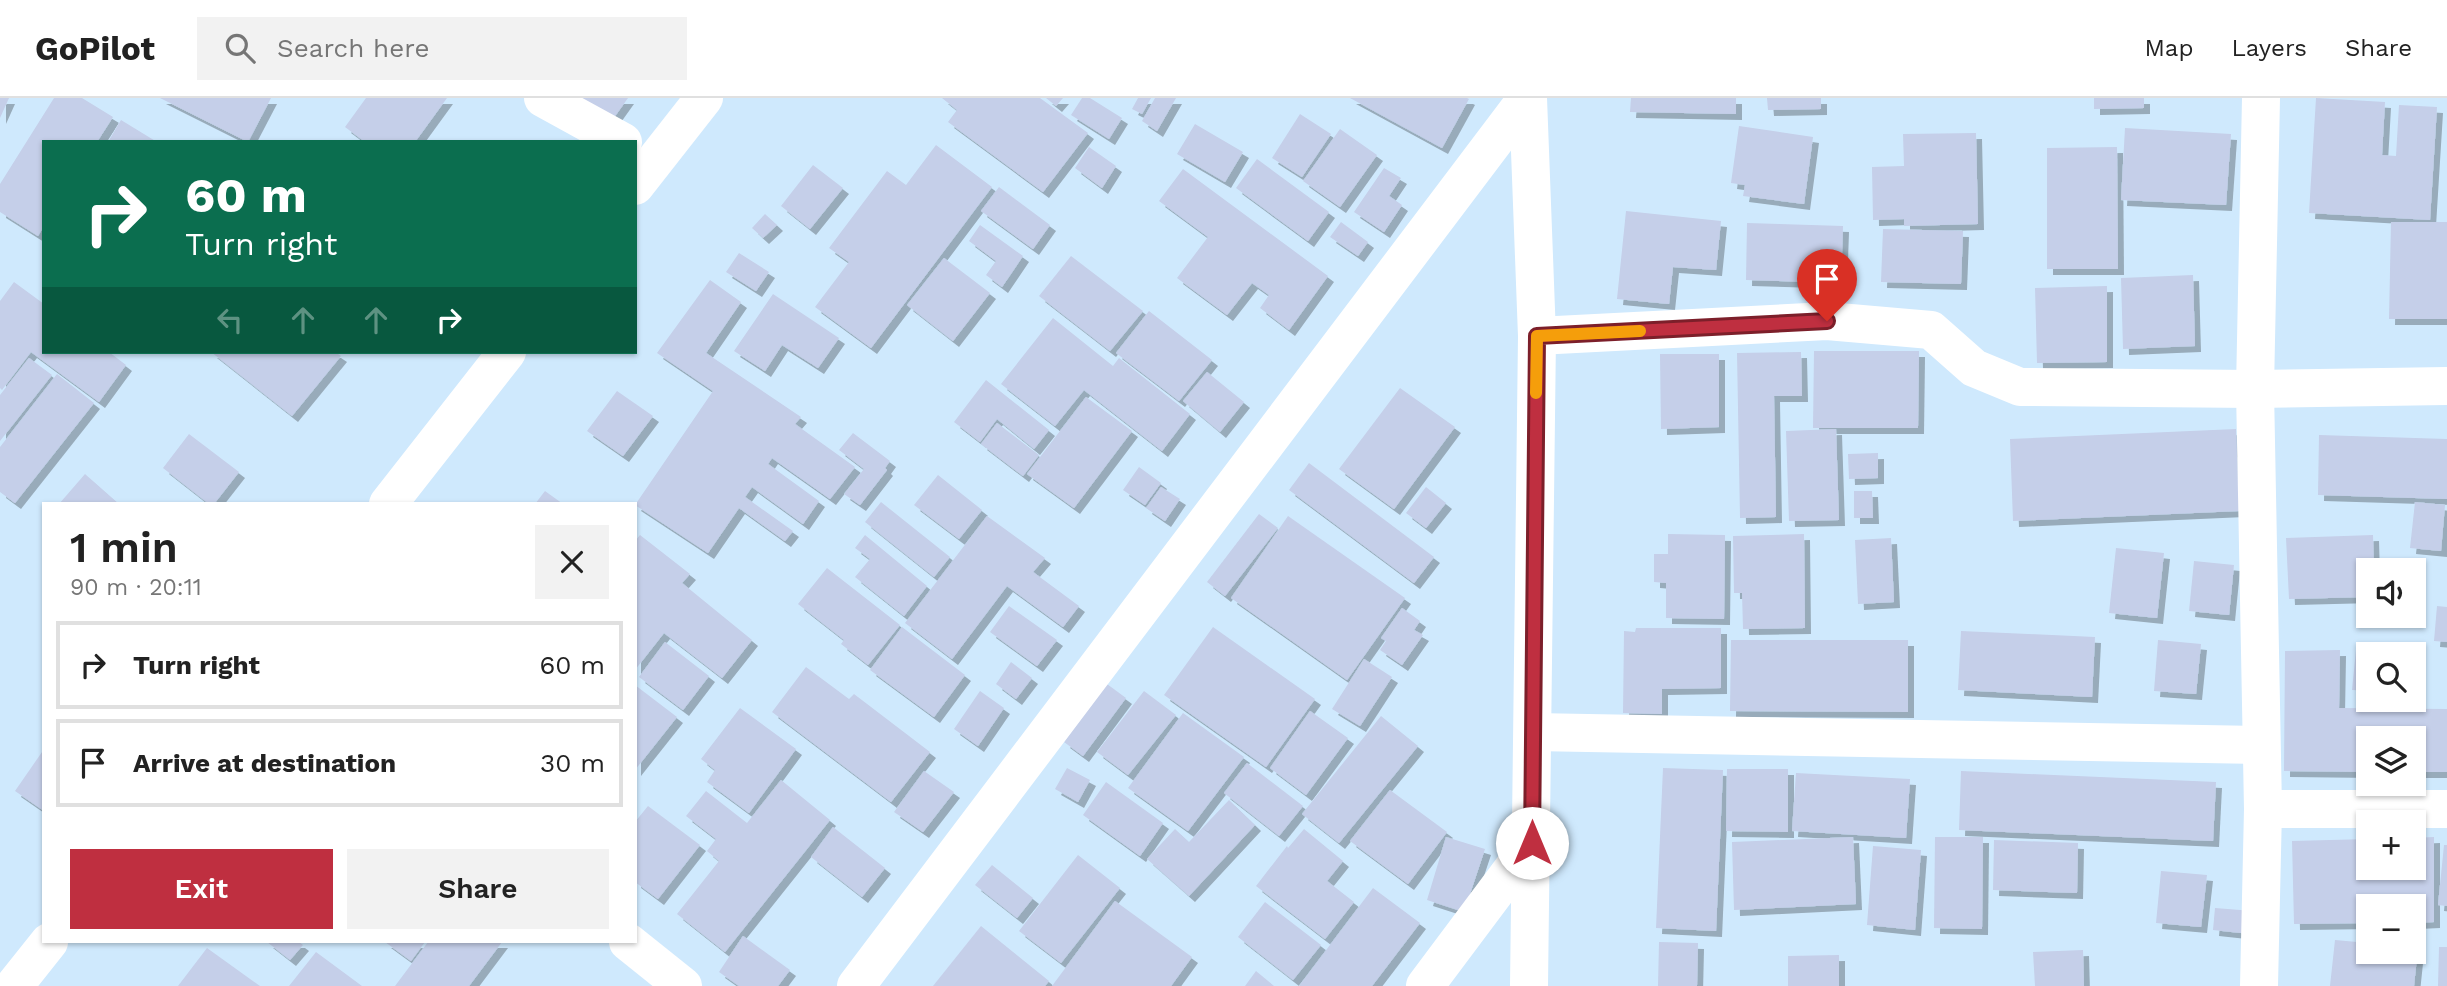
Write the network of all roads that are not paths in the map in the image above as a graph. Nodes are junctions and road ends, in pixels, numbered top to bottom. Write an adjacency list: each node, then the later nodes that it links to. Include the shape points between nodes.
1 (542, 98): 5 (street)
2 (704, 98): 6 (street)
3 (1528, 98): 7 (street); 21 (street)
4 (2261, 98): 10 (street)
5 (618, 140)
6 (642, 164)
7 (1537, 336): 10 (street, via 1827,321 1931,330 1974,368 2020,387); 12 (street)
8 (505, 354): 11 (street)
9 (2447, 386): 10 (street)
10 (2255, 389): 13 (street)
11 (390, 502)
12 (1533, 732): 13 (street); 16 (street)
13 (2260, 745): 14 (street)
14 (2263, 809): 15 (street); 24 (street)
15 (2447, 809)
16 (1532, 843): 22 (street); 23 (street)
17 (48, 943): 19 (street)
18 (629, 943): 20 (street)
19 (14, 986)
20 (683, 986)
21 (856, 986)
22 (1425, 986)
23 (1529, 986)
24 (2259, 986)

